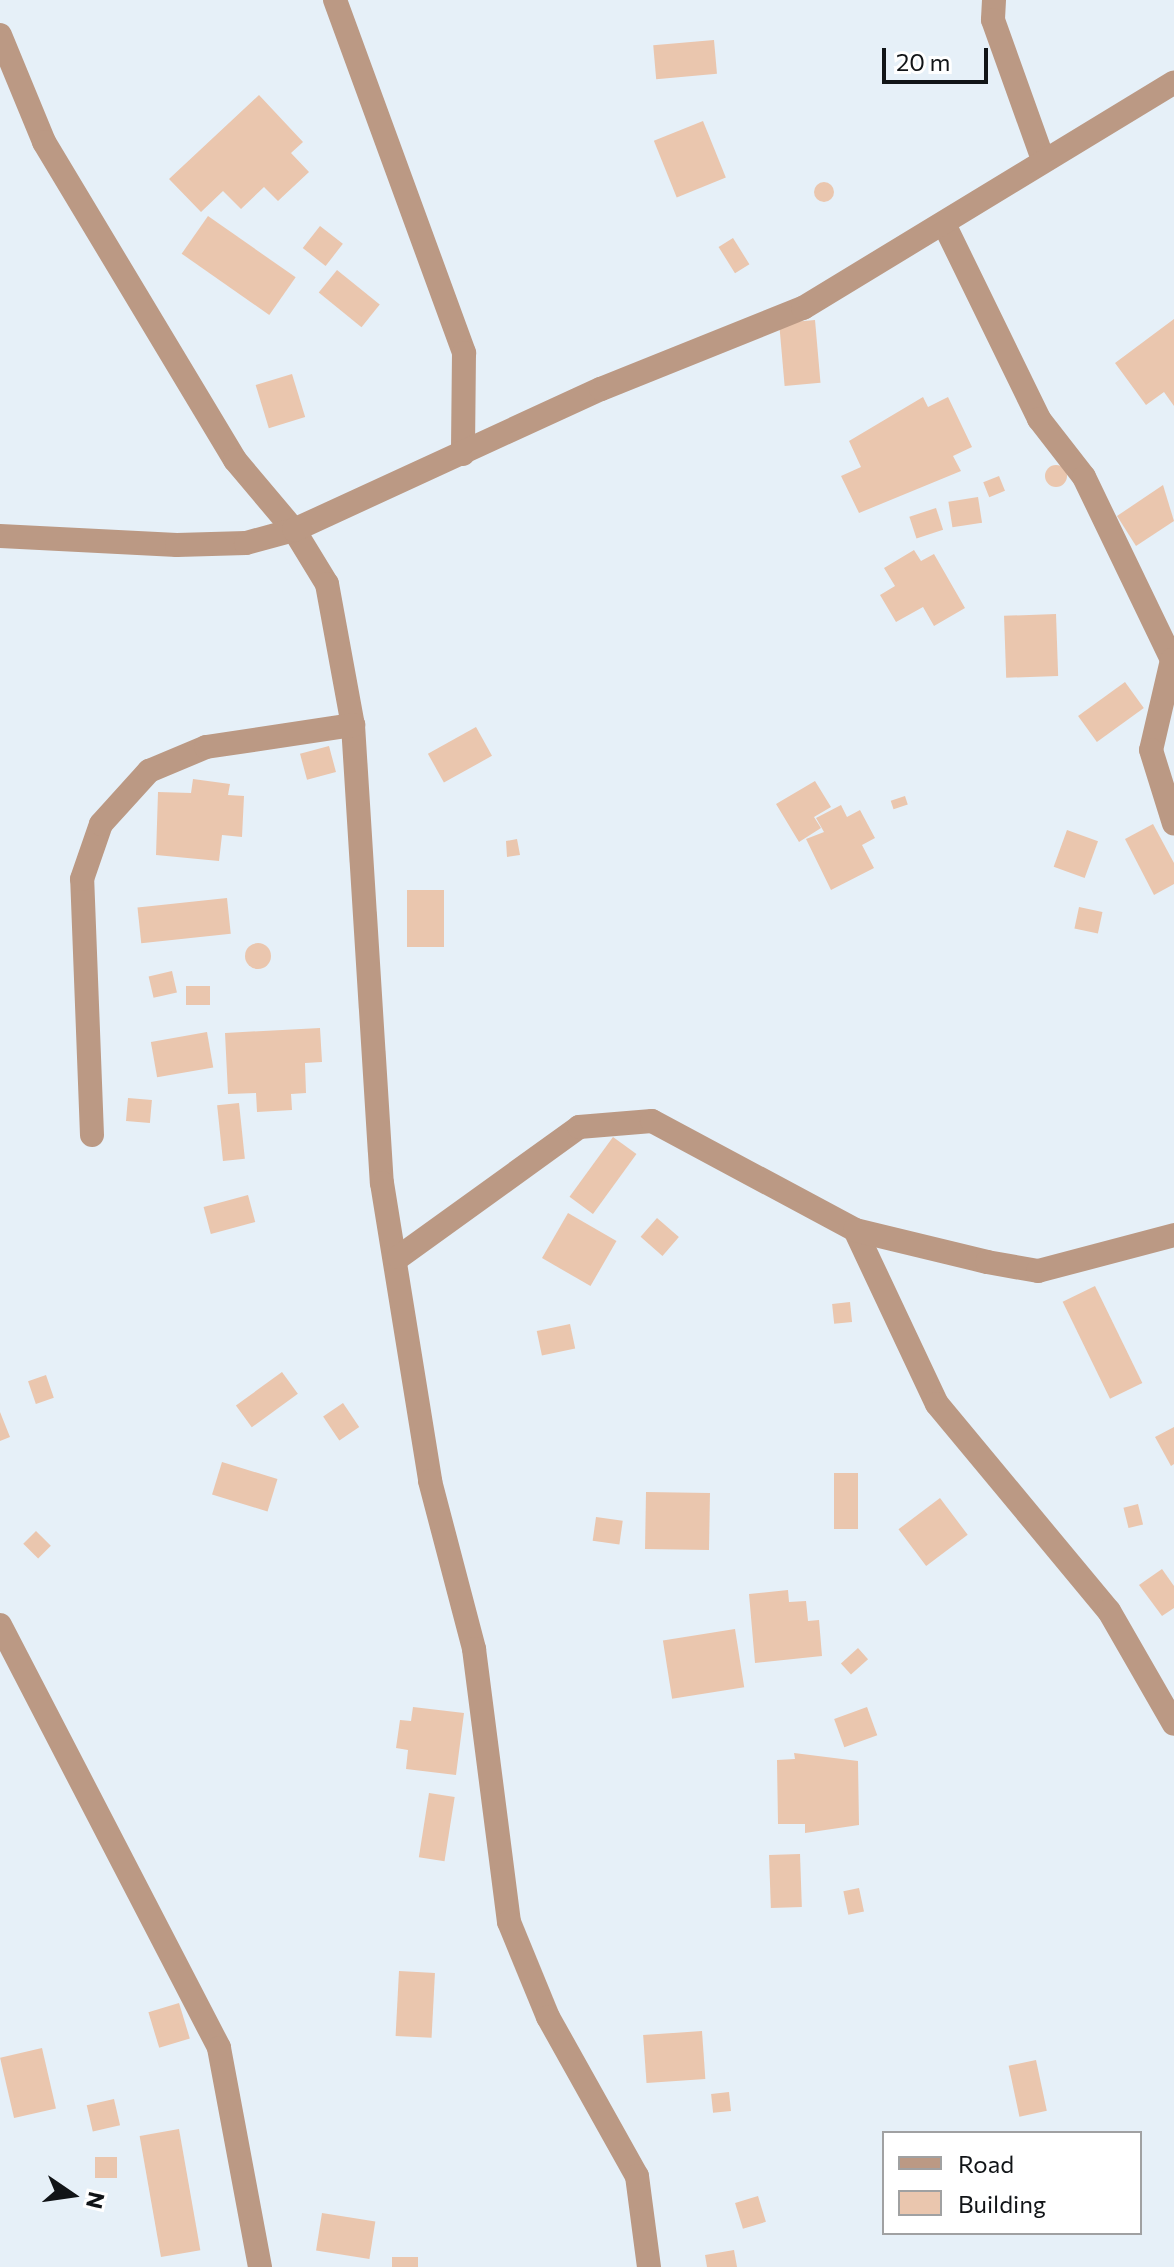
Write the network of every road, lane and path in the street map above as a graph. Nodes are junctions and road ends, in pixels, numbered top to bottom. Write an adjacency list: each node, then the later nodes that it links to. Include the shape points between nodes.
1 (335, 0): 7 (street, via 464,353)
2 (994, 0): 5 (street, via 993,20)
3 (0, 35): 8 (street, via 44,142 235,460)
4 (1174, 82): 5 (street)
5 (1043, 160): 6 (street)
6 (945, 226): 7 (street, via 803,308); 11 (street, via 1039,419 1084,477 1172,660 1151,750)
7 (463, 454): 8 (street)
8 (294, 530): 9 (street, via 246,543 177,545); 10 (street, via 327,584)
9 (0, 536)
10 (353, 725): 12 (street, via 206,747 149,771 101,824 82,879); 15 (street, via 382,1183)
11 (1174, 824)
12 (92, 1135)
13 (855, 1230): 14 (street, via 1038,1271); 15 (street, via 652,1121 579,1127); 17 (street, via 937,1404 1109,1611)
14 (1174, 1235)
15 (399, 1257): 19 (street, via 430,1481 474,1649 509,1922 548,2017 637,2176)
16 (0, 1625): 18 (street, via 219,2048)
17 (1174, 1724)
18 (260, 2267)
19 (649, 2267)

